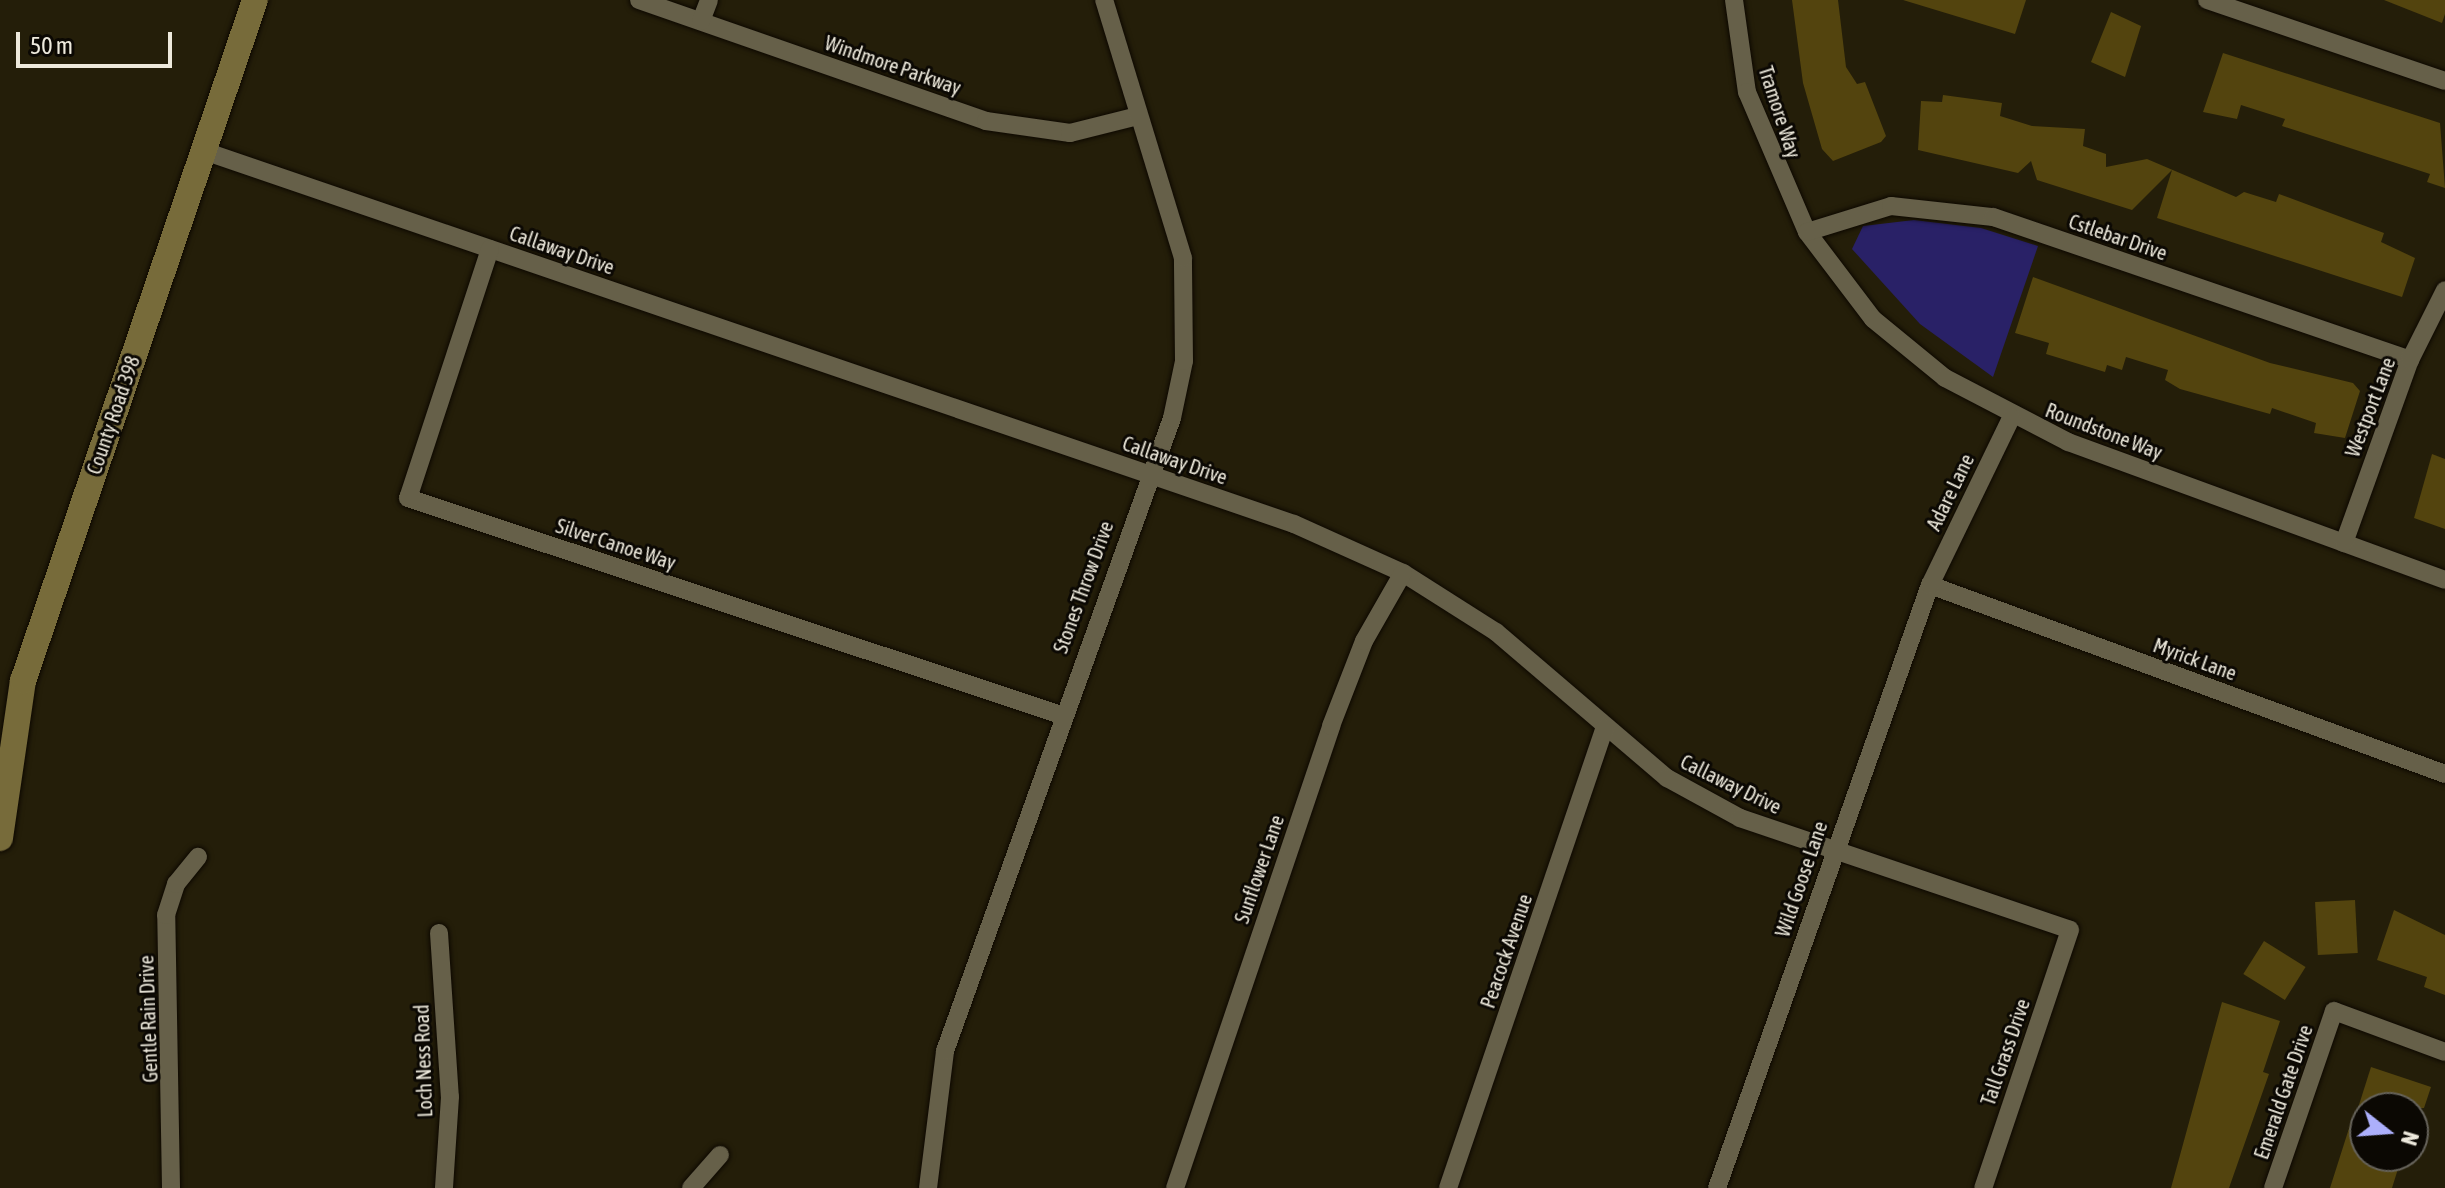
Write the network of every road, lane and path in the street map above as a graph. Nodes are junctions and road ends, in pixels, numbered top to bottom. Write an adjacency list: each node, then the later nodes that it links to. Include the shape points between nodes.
1 (255, 0): 10 (street, County Road 398)
2 (639, 0): 7 (street, Windmore Parkway)
3 (709, 0): 7 (street)
4 (1104, 0): 9 (street, Stones Throw Drive)
5 (1734, 0): 11 (street, Tramore Way, via 1747,92)
6 (2207, 0): 8 (street)
7 (701, 21): 9 (street, Windmore Parkway, via 1024,129 1070,133)
8 (2445, 81)
9 (1138, 116): 16 (street, Stones Throw Drive, via 1174,219 1188,308 1172,418)
10 (204, 151): 12 (street, Callaway Drive); 24 (street, County Road 398, via 23,681)
11 (1807, 232): 14 (street, Cstlebar Drive, via 1891,206 1993,217); 15 (street, Roundstone Way, via 1873,319 1945,378)
12 (490, 249): 16 (street, Callaway Drive); 21 (street, Silver Canoe Way, via 408,498)
13 (2445, 290): 14 (street, Westport Lane)
14 (2410, 360): 17 (street, Westport Lane)
15 (2011, 418): 17 (street, Roundstone Way); 20 (street, Adare Lane)
16 (1148, 474): 18 (street, Callaway Drive, via 1294,524); 21 (street, Stones Throw Drive)
17 (2344, 543): 19 (street, Roundstone Way)
18 (1403, 573): 22 (street, Callaway Drive, via 1496,632); 35 (street, Sunflower Lane, via 1364,641 1331,726)
19 (2445, 580)
20 (1930, 585): 23 (street, Myrick Lane); 25 (street, Wild Goose Lane)
21 (1061, 715): 34 (street, Stones Throw Drive, via 945,1051)
22 (1605, 728): 25 (street, Callaway Drive, via 1704,798); 36 (street, Peacock Avenue)
23 (2445, 774)
24 (0, 838)
25 (1833, 853): 27 (street, Callaway Drive); 37 (street, Wild Goose Lane)
26 (198, 857): 31 (street, Gentle Rain Drive, via 176,884 166,915)
27 (2070, 930): 38 (street, Tall Grass Drive)
28 (439, 933): 32 (street, Loch Ness Road, via 450,1097)
29 (2445, 1052): 39 (street, Emerald Gate Drive, via 2334,1011)
30 (720, 1155): 33 (street)
31 (171, 1188)
32 (444, 1188)
33 (691, 1188)
34 (928, 1188)
35 (1175, 1188)
36 (1448, 1188)
37 (1717, 1188)
38 (1983, 1188)
39 (2273, 1188)

